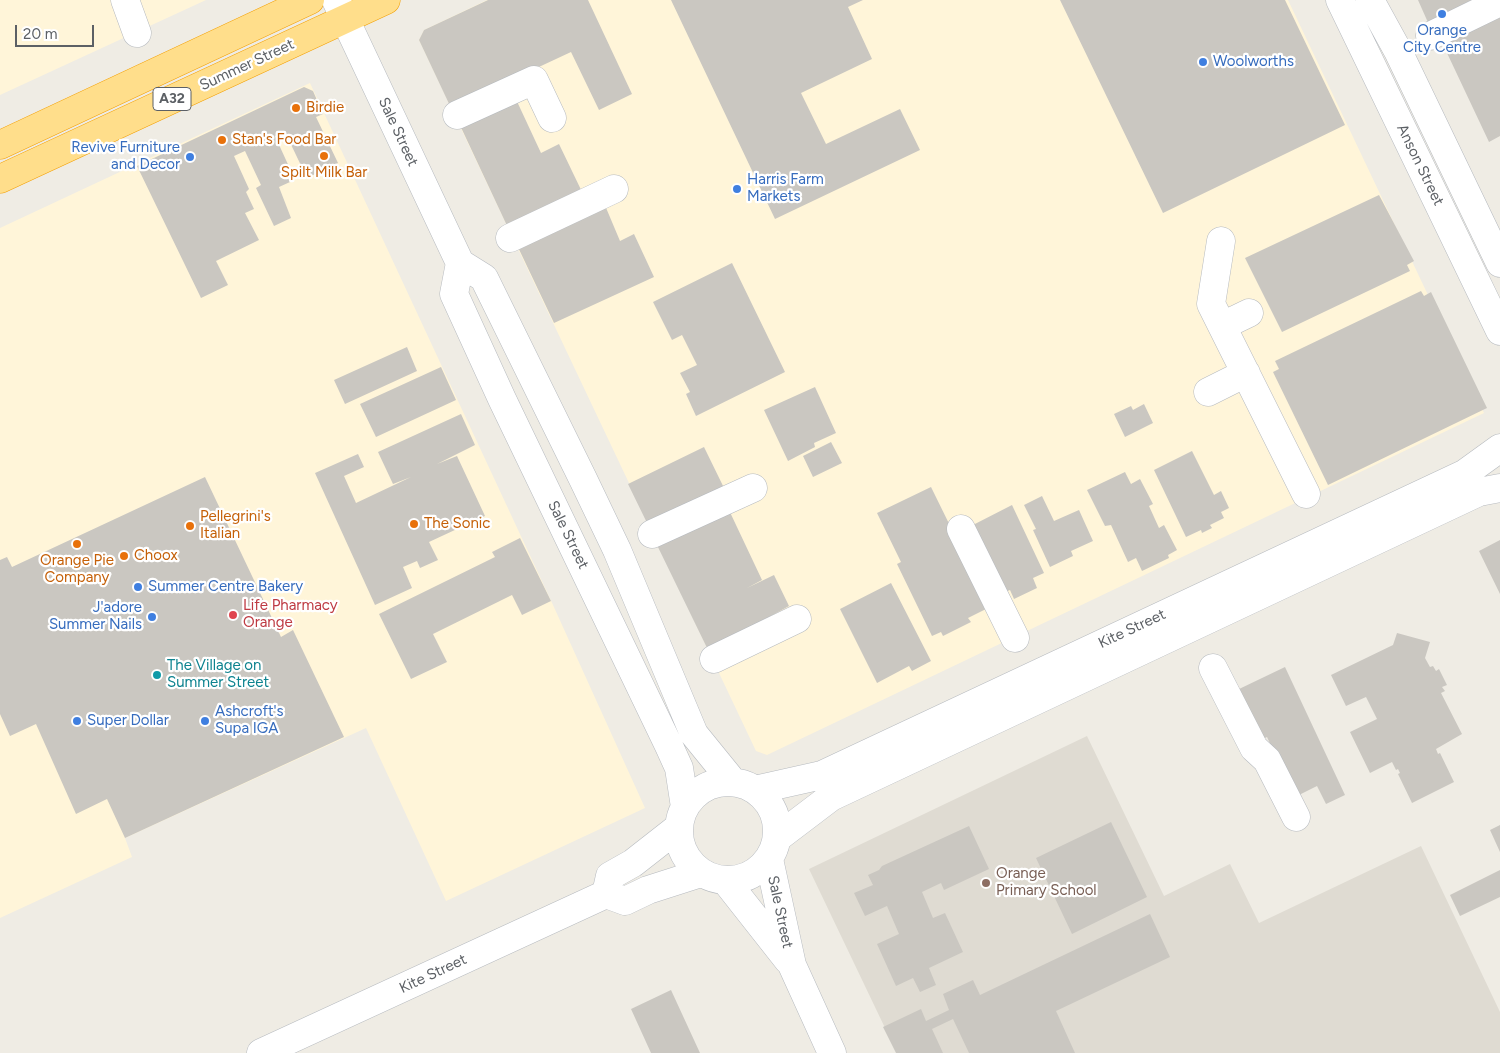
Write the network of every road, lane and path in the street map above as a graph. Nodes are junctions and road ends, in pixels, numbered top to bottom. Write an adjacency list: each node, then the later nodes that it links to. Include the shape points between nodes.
1 (310, 0): 12 (highway, A32)
2 (386, 0): 7 (highway, Summer Street / A32)
3 (1340, 0): 21 (street, Anson Street)
4 (1370, 0): 18 (street, Anson Street, via 1398,51)
5 (132, 2): 8 (street)
6 (1500, 2): 9 (street)
7 (341, 10): 13 (highway, Summer Street / A32); 17 (street, Sale Street)
8 (137, 33)
9 (1430, 36)
10 (456, 115): 11 (street, via 534,80)
11 (552, 118)
12 (0, 145)
13 (0, 179)
14 (614, 189): 15 (street)
15 (510, 238)
16 (1221, 241): 20 (street, via 1211,304)
17 (460, 263): 22 (street, via 484,278); 25 (street, Sale Street, via 454,294)
18 (1500, 263)
19 (1249, 313): 20 (street)
20 (1222, 326): 23 (street)
21 (1500, 331)
22 (523, 358): 25 (street); 36 (street, via 617,550 694,734)
23 (1246, 374): 24 (street); 29 (street)
24 (1208, 392)
25 (502, 399): 37 (street, Sale Street, via 670,746 679,768)
26 (1500, 448): 36 (street, Kite Street, via 1464,474 822,775)
27 (753, 488): 31 (street)
28 (1500, 488): 39 (street, Kite Street, via 1470,497 831,797)
29 (1306, 494)
30 (961, 529): 33 (street)
31 (652, 534)
32 (798, 619): 34 (street)
33 (1015, 638)
34 (714, 659)
35 (1213, 668): 38 (street, via 1254,748 1267,760)
36 (744, 786): 37 (street, via 718,783 705,787 693,796); 39 (street, via 766,799 773,811 777,824)
37 (682, 817): 40 (street, via 679,840 683,853 691,864); 41 (street, via 633,863 610,876)
38 (1296, 817)
39 (773, 848): 40 (street, via 757,871 742,878); 42 (street, Sale Street)
40 (713, 876): 41 (street, via 648,890 625,901); 42 (street, Sale Street)
41 (606, 894): 43 (street, Kite Street)
42 (792, 965): 44 (street, Sale Street)
43 (260, 1053)
44 (832, 1053)

